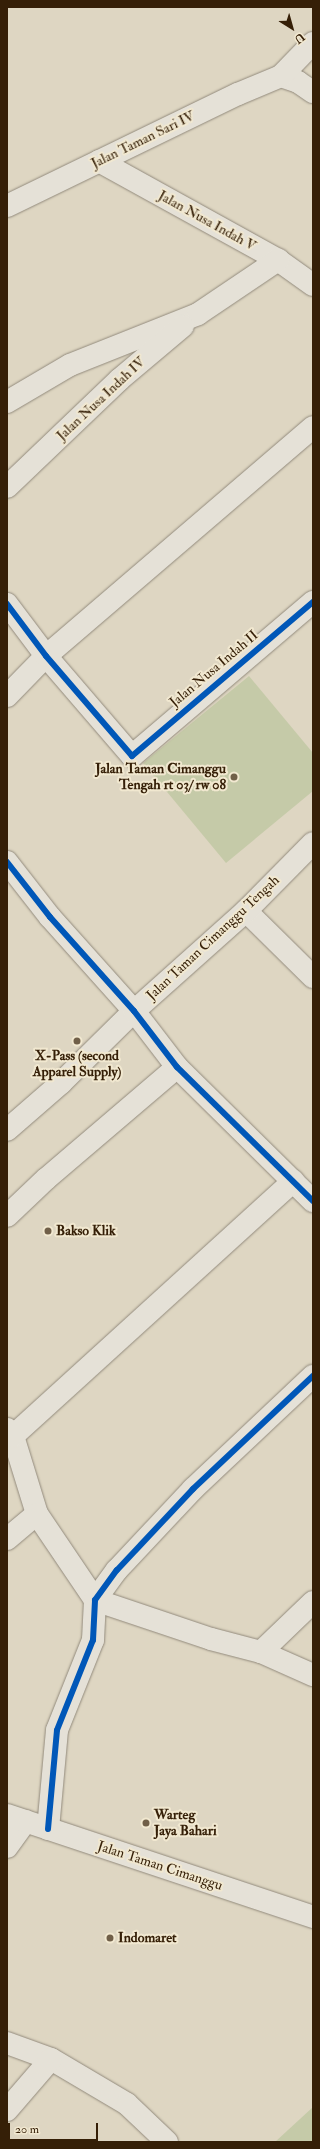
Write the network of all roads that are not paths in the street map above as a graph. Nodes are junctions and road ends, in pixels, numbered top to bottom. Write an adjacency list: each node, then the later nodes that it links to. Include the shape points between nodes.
1 (313, 43): 2 (street)
2 (281, 76): 3 (street, via 298,82); 4 (street, Jalan Taman Sari IV)
3 (313, 92)
4 (99, 161): 5 (street, Jalan Taman Sari IV); 6 (street, Jalan Nusa Indah V)
5 (7, 206)
6 (278, 260): 7 (street, Jalan Nusa Indah V); 8 (street, Jalan Nusa Indah IV)
7 (313, 285)
8 (198, 314): 9 (street, Jalan Nusa Indah IV, via 70,365); 11 (street, Jalan Nusa Indah IV, via 120,379)
9 (7, 402)
10 (313, 427): 14 (street)
11 (7, 486)
12 (313, 602): 14 (street, Jalan Nusa Indah II, via 132,756)
13 (7, 604): 14 (street)
14 (46, 656): 15 (street)
15 (7, 696)
16 (313, 842): 18 (street, Jalan Taman Cimanggu Tengah)
17 (7, 862): 20 (street, via 50,917)
18 (246, 911): 19 (street); 20 (street, Jalan Taman Cimanggu Tengah)
19 (313, 977)
20 (134, 1011): 21 (street); 22 (street, Jalan Taman Cimanggu Tengah, via 61,1083)
21 (177, 1067): 23 (street); 25 (street, via 46,1178)
22 (7, 1130)
23 (293, 1181): 24 (street); 27 (street)
24 (313, 1202)
25 (7, 1216)
26 (313, 1376): 30 (street, via 193,1488 117,1570)
27 (10, 1432): 28 (street)
28 (37, 1514): 29 (street); 30 (street)
29 (7, 1539)
30 (95, 1600): 32 (street, via 211,1639); 35 (street, via 93,1640 57,1730)
31 (313, 1602): 32 (street)
32 (261, 1652): 33 (street)
33 (313, 1675)
34 (16, 1818): 35 (street, Jalan Taman Cimanggu); 36 (street)
35 (48, 1829): 37 (street, Jalan Taman Cimanggu)
36 (7, 1847)
37 (313, 1917)
38 (7, 2043): 39 (street)
39 (52, 2059): 40 (street); 41 (street, via 127,2104)
40 (7, 2110)
41 (167, 2142)

